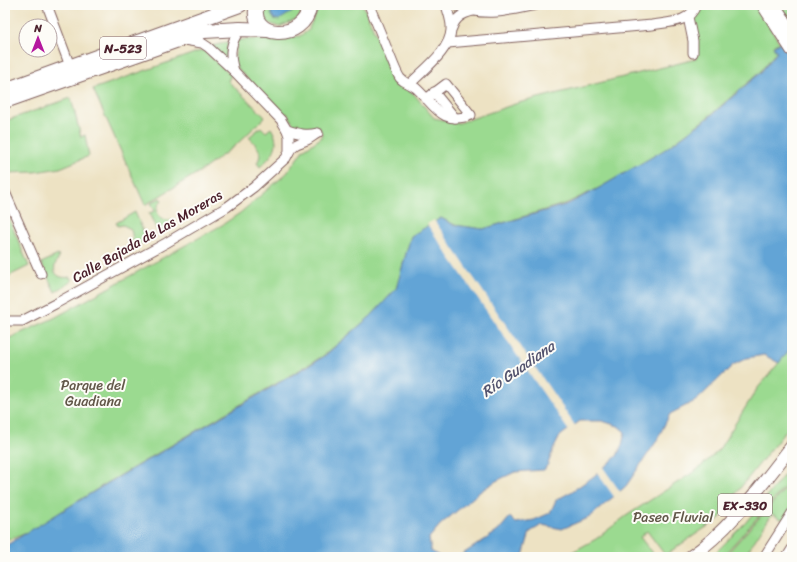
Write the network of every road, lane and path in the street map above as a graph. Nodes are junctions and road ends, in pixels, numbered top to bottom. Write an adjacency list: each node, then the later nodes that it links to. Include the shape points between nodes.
1 (47, 5): 22 (street)
2 (240, 5): 22 (highway, N-523)
3 (257, 5): 15 (highway, via 255,13)
4 (310, 5): 15 (highway, N-523, via 307,16 298,27 282,32)
5 (369, 5): 24 (street, via 400,78)
6 (446, 5): 14 (street)
7 (456, 5): 12 (street)
8 (536, 5): 12 (street, via 497,13)
9 (696, 5): 13 (street)
10 (763, 5): 20 (main road)
11 (774, 5): 16 (main road)
12 (473, 11): 14 (street, via 456,18)
13 (688, 16): 19 (street, via 681,20 652,25); 21 (street)
14 (451, 29): 19 (street)
15 (266, 30): 18 (highway, N-523, via 204,31)
16 (792, 32)
17 (237, 34): 23 (street, via 230,48)
18 (179, 39): 23 (street, via 202,43); 26 (highway, N-523)
19 (448, 43): 24 (street)
20 (792, 50)
21 (693, 53)
22 (70, 66): 25 (highway, N-523)
23 (234, 71): 32 (street, via 282,120)
24 (410, 84): 29 (street)
25 (5, 90)
26 (37, 90): 28 (highway, via 25,90); 30 (highway, N-523)
27 (434, 92): 29 (street); 31 (street); 31 (street, via 446,84 471,115)
28 (5, 97)
29 (426, 99): 31 (street, via 443,116)
30 (5, 102)
31 (455, 118)
32 (287, 130): 33 (street); 33 (street, Calle Bajada de Las Moreras, via 310,135 318,133 296,144)
33 (289, 152): 36 (street, Calle Bajada de Las Moreras, via 282,163 228,207 55,304 22,320)
34 (5, 192): 35 (street)
35 (41, 274)
36 (5, 321)
37 (792, 446): 41 (main road, EX-330, via 746,504 704,547)
38 (792, 456): 42 (main road, EX-330, via 752,508)
39 (792, 513): 43 (street)
40 (792, 549): 44 (street)
41 (690, 557)
42 (702, 557)
43 (764, 557)
44 (787, 557)

